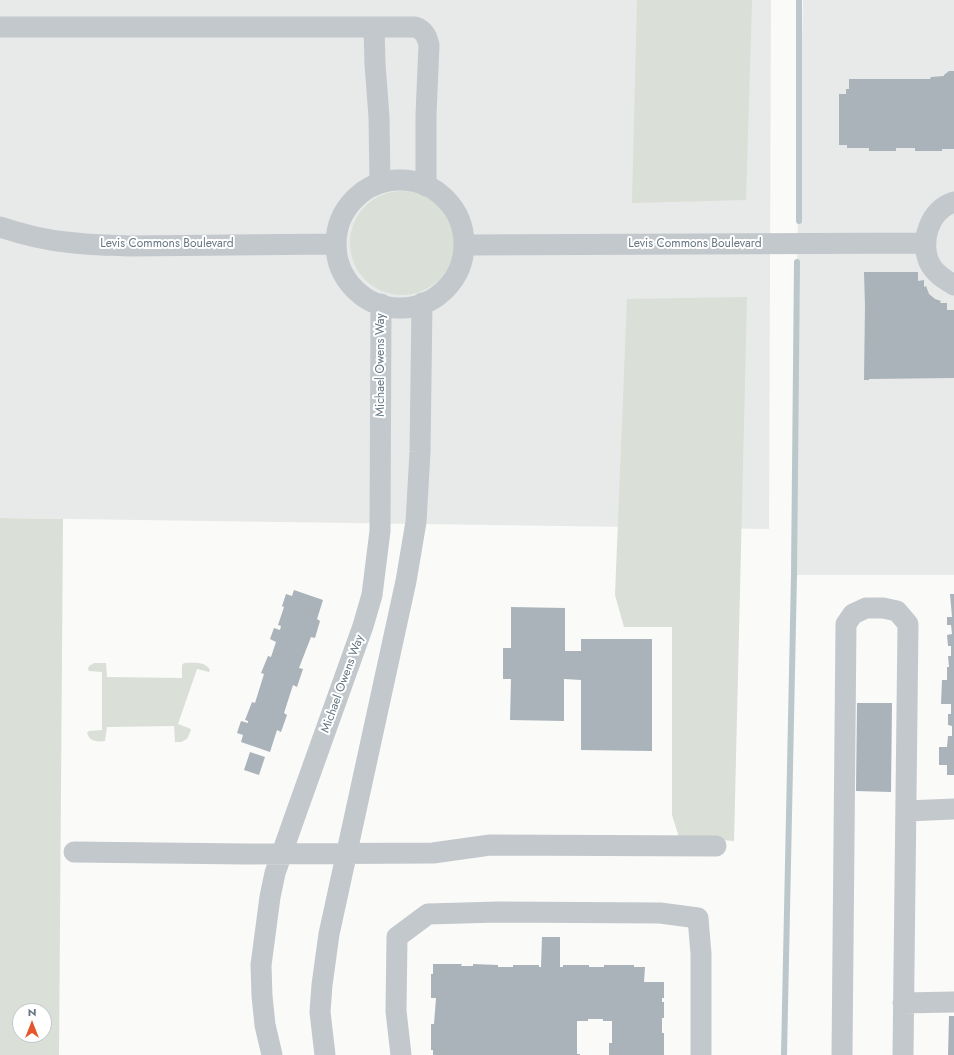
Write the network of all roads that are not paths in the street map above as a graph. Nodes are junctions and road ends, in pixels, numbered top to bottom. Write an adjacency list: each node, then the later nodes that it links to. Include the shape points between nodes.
1 (0, 27): 2 (street)
2 (374, 27): 3 (street); 4 (street, via 415,27 428,38)
3 (380, 183): 4 (street, via 398,180 417,182); 8 (street, via 357,196 343,214)
4 (426, 186): 9 (street, via 441,194 456,211 464,232)
5 (954, 202): 7 (street, via 938,211 929,225)
6 (0, 227): 8 (street, Levis Commons Boulevard, via 66,242 128,246)
7 (926, 243): 9 (street, Levis Commons Boulevard); 10 (street, via 929,262 940,277)
8 (336, 244): 12 (street, via 339,262 355,290)
9 (465, 245): 11 (street, via 456,275 448,287 434,298)
10 (954, 285)
11 (422, 303): 12 (street, via 407,308); 17 (street, via 420,452 416,522 406,581)
12 (381, 304): 18 (street, Michael Owens Way, via 380,531 372,595)
13 (954, 809): 14 (street)
14 (906, 810): 20 (street); 25 (street, via 908,624 897,611 866,608 853,614 846,624)
15 (716, 846): 17 (street, via 490,845 433,853)
16 (74, 852): 18 (street)
17 (346, 853): 18 (street); 22 (street, via 329,934 322,985 320,1012)
18 (282, 854): 21 (street, Michael Owens Way, via 270,897 261,965 265,1025)
19 (954, 1002): 20 (street)
20 (904, 1003): 26 (street)
21 (272, 1055)
22 (325, 1055)
23 (401, 1055): 24 (street, via 396,1011 397,937 428,914 498,912 660,913 698,918 701,954)
24 (700, 1055)
25 (842, 1055)
26 (903, 1055)

